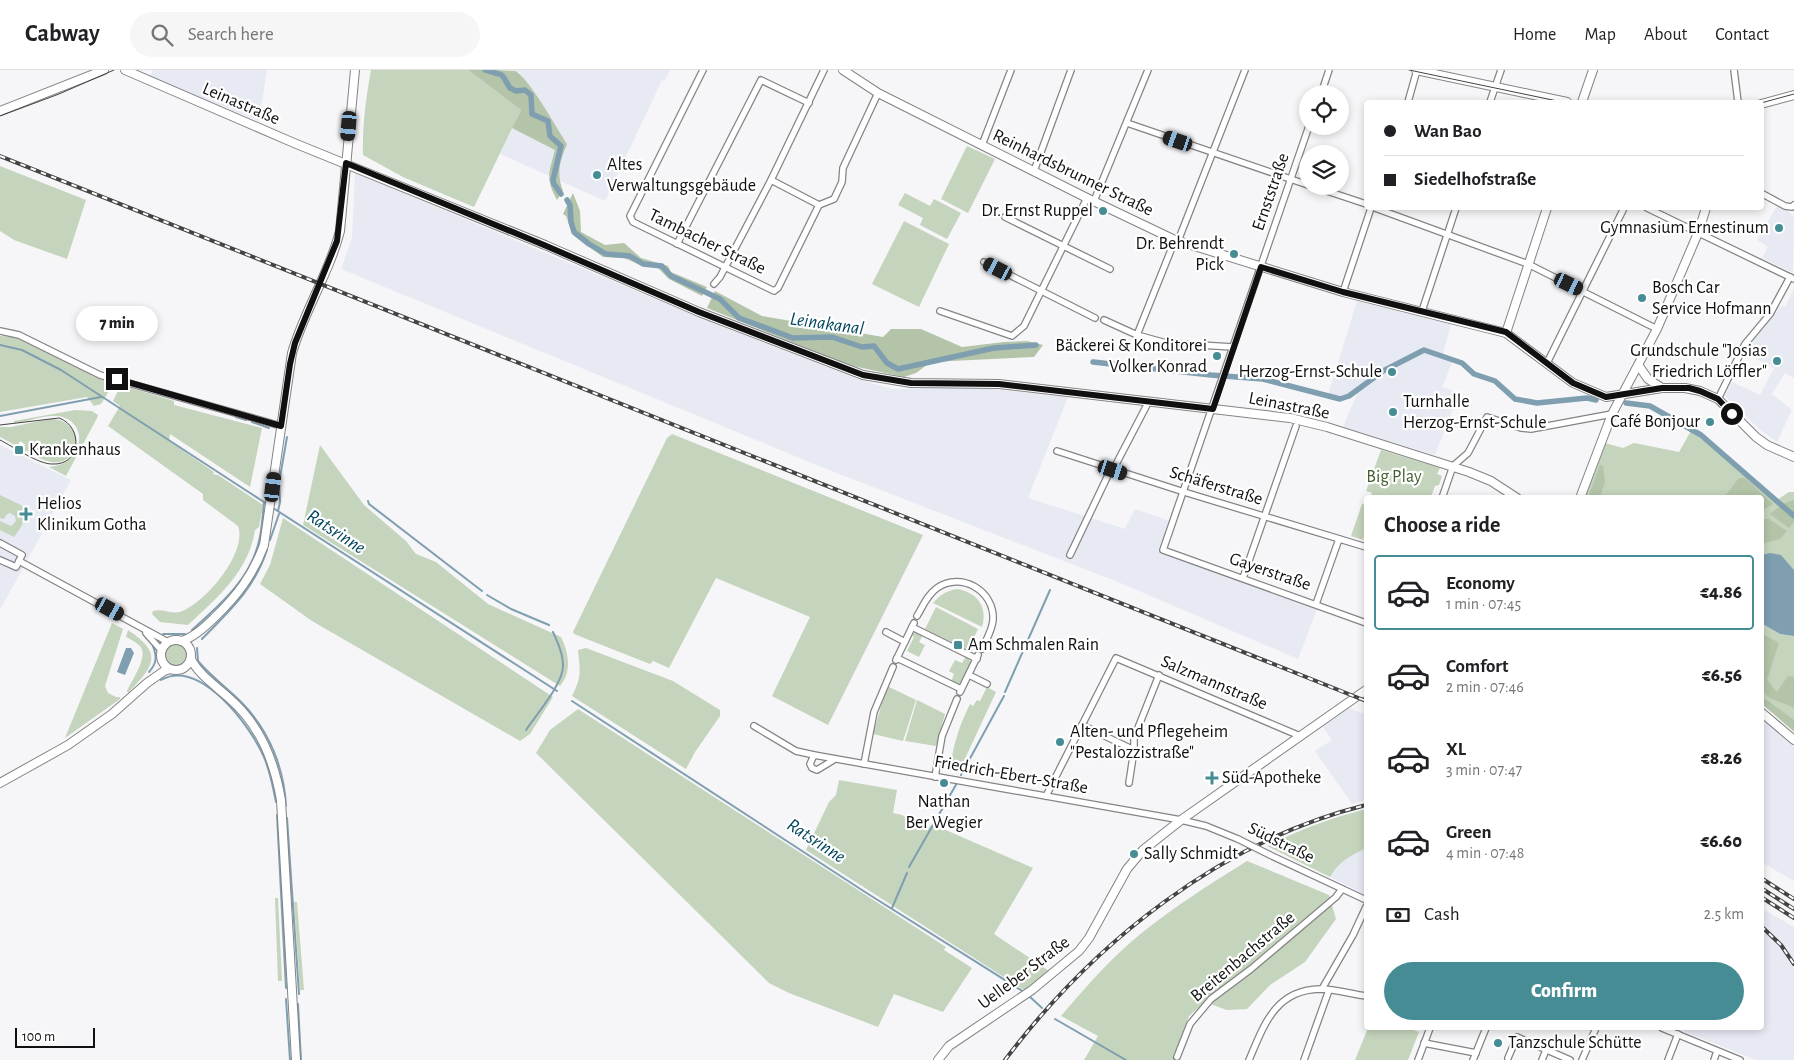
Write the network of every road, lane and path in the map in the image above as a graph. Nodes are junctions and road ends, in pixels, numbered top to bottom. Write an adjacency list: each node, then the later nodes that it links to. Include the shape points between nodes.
1 (104, 70): 27 (street)
2 (124, 70): 32 (street, Leinastraße)
3 (355, 70): 32 (street)
4 (703, 70): 54 (street, Tambacher Straße, via 630,216 633,222)
5 (824, 70): 25 (street)
6 (844, 70): 18 (street, Reinhardsbrunner Straße)
7 (1011, 70): 30 (street)
8 (1071, 70): 33 (street)
9 (1148, 70): 28 (street)
10 (1245, 70): 31 (street)
11 (1329, 70): 16 (street)
12 (1417, 70): 17 (street); 20 (street)
13 (1501, 70): 17 (street)
14 (1593, 70): 23 (street)
15 (1734, 70): 24 (street)
16 (1323, 85)
17 (1495, 86): 21 (street); 22 (street)
18 (878, 93): 30 (street, Reinhardsbrunner Straße); 41 (street, via 843,168 842,182 834,199)
19 (1790, 96): 26 (street)
20 (1409, 100)
21 (1491, 100)
22 (1558, 100)
23 (1583, 100)
24 (1738, 100)
25 (809, 103): 35 (street); 54 (street, via 761,80)
26 (1764, 103)
27 (0, 111)
28 (1127, 123): 31 (street); 39 (street)
29 (1306, 135): 34 (street, Ernststraße)
30 (982, 145): 33 (street, Reinhardsbrunner Straße)
31 (1212, 152): 34 (street); 53 (street)
32 (346, 163): 80 (street, Leinastraße, via 697,312 850,371 899,382 983,383); 83 (street, via 337,241 295,343)
33 (1034, 171): 39 (street, Reinhardsbrunner Straße)
34 (1291, 179): 36 (street); 59 (street, Ernststraße)
35 (771, 180): 41 (street); 58 (street)
36 (1299, 182)
37 (1339, 195): 40 (street)
38 (1764, 195): 42 (street, via 1785,206)
39 (1090, 199): 53 (street, Reinhardsbrunner Straße); 55 (street)
40 (1364, 203)
41 (819, 205): 58 (street, Tambacher Straße, via 774,292)
42 (1794, 205)
43 (1370, 210): 65 (street)
44 (1381, 210): 52 (street)
45 (1455, 210): 52 (street)
46 (1546, 210): 57 (street)
47 (1623, 210): 63 (street)
48 (1651, 210): 51 (street)
49 (1705, 210): 51 (street)
50 (1005, 217): 55 (street)
51 (1698, 233): 61 (street); 70 (street)
52 (1447, 234): 57 (street); 67 (street)
53 (1177, 240): 59 (street, Reinhardsbrunner Straße); 73 (street)
54 (677, 244): 58 (street, Tambacher Straße)
55 (1063, 246): 60 (street); 64 (street)
56 (984, 262): 64 (street)
57 (1528, 264): 63 (street); 72 (street)
58 (726, 267): 62 (street)
59 (1261, 267): 65 (street, Reinhardsbrunner Straße); 74 (street, Ernststraße)
60 (1110, 269)
61 (1792, 278): 79 (street, via 1770,314 1745,344)
62 (714, 284)
63 (1583, 290): 70 (street); 75 (street)
64 (1041, 291): 66 (street, via 1024,326 1012,336); 68 (street)
65 (1343, 292): 67 (street, Reinhardsbrunner Straße)
66 (940, 311)
67 (1422, 311): 72 (street, Reinhardsbrunner Straße)
68 (1095, 318)
69 (1104, 320): 73 (street)
70 (1657, 329): 76 (street)
71 (0, 331): 83 (street, via 19,335 100,375)
72 (1506, 332): 75 (street, Reinhardsbrunner Straße)
73 (1137, 335): 74 (street, via 1166,343)
74 (1233, 347): 81 (street, Ernststraße)
75 (1546, 363): 78 (street, Reinhardsbrunner Straße, via 1585,389 1606,397)
76 (1640, 366): 77 (street, via 1648,379); 78 (street)
77 (1662, 388): 78 (street, Reinhardsbrunner Straße); 79 (street, Reinhardsbrunner Straße, via 1689,388)
78 (1622, 395): 82 (street)
79 (1718, 399): 86 (street, via 1763,442)
80 (1149, 401): 81 (street, Leinastraße); 88 (street)
81 (1213, 409): 87 (street, Leinastraße, via 1307,421); 89 (street, Ernststraße)
82 (1612, 414): 87 (street, via 1531,429 1487,416 1468,453); 92 (street)
83 (281, 426): 106 (street, via 264,545 257,565 237,596)
84 (1296, 426): 93 (street)
85 (1057, 451): 88 (street, Schäferstraße)
86 (1794, 457)
87 (1453, 466): 90 (street); 91 (street, Leinastraße, via 1490,481)
88 (1112, 469): 89 (street, Schäferstraße); 98 (street)
89 (1184, 492): 93 (street, Schäferstraße); 97 (street, Ernststraße)
90 (1443, 495)
91 (1512, 495)
92 (1581, 495)
93 (1265, 516): 94 (street, Schäferstraße); 101 (street)
94 (1339, 539): 96 (street, Schäferstraße); 102 (street)
95 (0, 543): 99 (street)
96 (1364, 546)
97 (1163, 550): 101 (street, Gayerstraße)
98 (1070, 554)
99 (21, 558): 100 (street, via 16,568); 105 (street)
100 (0, 560)
101 (1243, 578): 102 (street, Gayerstraße)
102 (1316, 604): 104 (street, Gayerstraße)
103 (917, 616): 111 (street, via 928,596 938,587 955,582 973,586 983,593 992,610 992,628)
104 (1364, 622)
105 (140, 628): 109 (street); 112 (street)
106 (204, 628): 108 (street); 113 (street)
107 (886, 632): 110 (street)
108 (182, 641): 109 (street); 113 (street)
109 (168, 642): 112 (street)
110 (905, 642): 119 (street, via 897,659 961,691); 119 (street, via 913,625 978,657)
111 (982, 649)
112 (161, 650): 115 (street)
113 (191, 650): 114 (street)
114 (191, 659): 118 (street); 121 (street)
115 (162, 662): 117 (street); 122 (street)
116 (893, 667): 134 (street, via 874,712)
117 (170, 669): 118 (street); 122 (street)
118 (184, 669): 121 (street)
119 (969, 675): 123 (street)
120 (1158, 675): 127 (street, Salzmannstraße, via 1116,658); 129 (street, Salzmannstraße); 131 (street, via 1134,738)
121 (210, 682): 156 (street, via 249,720 263,741 275,771 281,800)
122 (146, 683): 136 (street, via 112,714 73,742)
123 (987, 684)
124 (1364, 691): 129 (street, Uelleber Straße)
125 (957, 699): 135 (street, via 943,730)
126 (1764, 715): 130 (street)
127 (1082, 725): 131 (street); 138 (street)
128 (754, 726): 132 (street, Friedrich-Ebert-Straße, via 796,751)
129 (1300, 736): 139 (street, Uelleber Straße)
130 (1794, 740)
131 (1134, 750): 137 (street)
132 (814, 756): 133 (street, Friedrich-Ebert-Straße); 133 (street, via 810,764 817,770)
133 (835, 759): 134 (street, Friedrich-Ebert-Straße)
134 (864, 764): 135 (street, Friedrich-Ebert-Straße)
135 (935, 776): 138 (street, Friedrich-Ebert-Straße)
136 (0, 783)
137 (1129, 783)
138 (1046, 796): 139 (street, Friedrich-Ebert-Straße)
139 (1181, 820): 140 (street, Südstraße, bridge, via 1238,838); 157 (street, Uelleber Straße, via 1131,863 1079,951 1027,993 944,1050)
140 (1342, 889): 141 (street, Südstraße); 154 (street, Breitenbachstraße, via 1211,1000 1190,1024)
141 (1364, 899)
142 (1364, 911): 143 (street)
143 (1326, 990): 144 (street); 158 (street, via 1308,990 1280,1002 1265,1022); 159 (street)
144 (1364, 996)
145 (1429, 1030): 150 (street)
146 (1485, 1030): 153 (street)
147 (1595, 1030): 164 (street)
148 (1667, 1030): 149 (street)
149 (1678, 1034): 152 (street); 165 (street)
150 (1424, 1043): 153 (street); 160 (street)
151 (1546, 1050): 155 (street, via 1517,1037); 162 (street); 163 (street)
152 (1717, 1051): 166 (street); 167 (street)
153 (1476, 1053): 161 (street)
154 (1177, 1057)
155 (1508, 1058)
156 (296, 1060)
157 (938, 1060)
158 (1249, 1060)
159 (1304, 1060)
160 (1418, 1060)
161 (1473, 1060)
162 (1542, 1060)
163 (1570, 1060)
164 (1582, 1060)
165 (1668, 1060)
166 (1714, 1060)
167 (1740, 1060)

